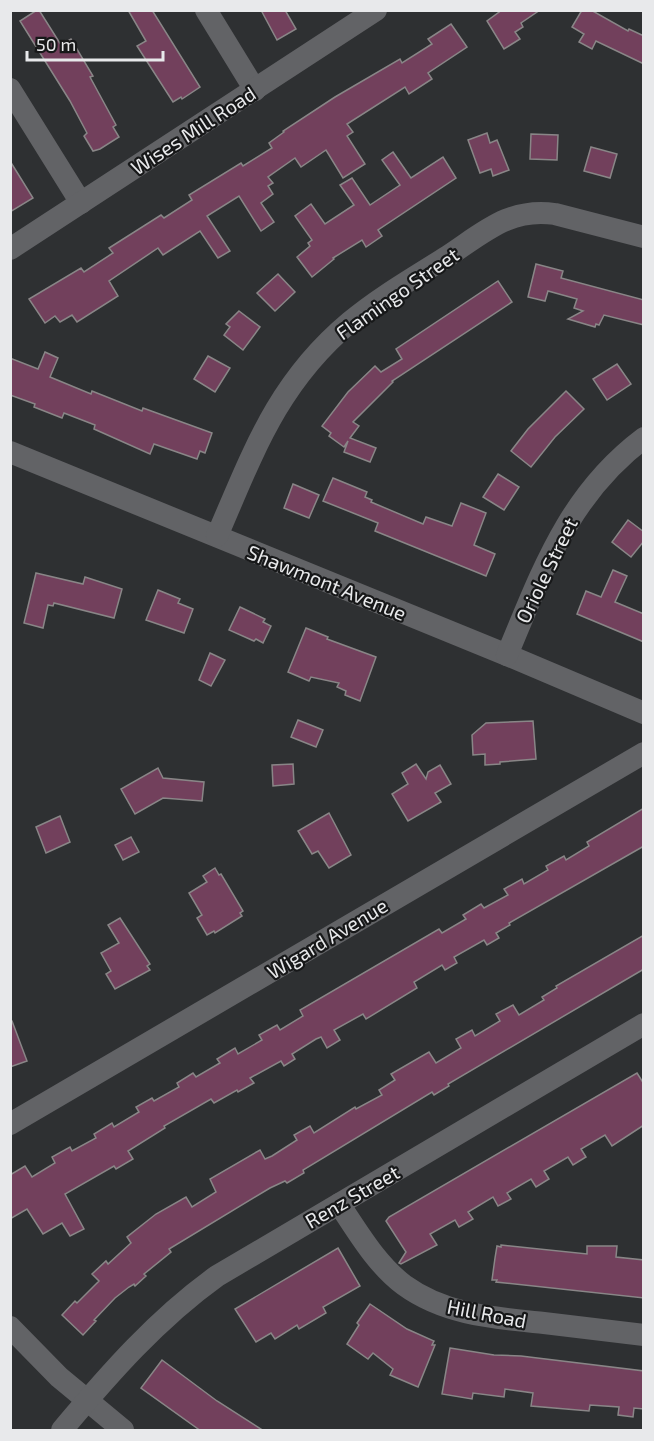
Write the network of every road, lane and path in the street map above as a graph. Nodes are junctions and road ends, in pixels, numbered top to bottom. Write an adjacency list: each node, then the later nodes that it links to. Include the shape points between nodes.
1 (206, 10): 4 (street)
2 (376, 10): 4 (street, Wises Mill Road)
3 (10, 89): 5 (street)
4 (255, 90): 5 (street, Wises Mill Road)
5 (81, 203): 7 (street, Wises Mill Road)
6 (644, 237): 10 (street, Flamingo Street, via 555,214 516,215 363,312 309,362 284,394 256,444)
7 (10, 249)
8 (644, 438): 11 (street, Oriole Street, via 597,482 564,527)
9 (10, 452): 10 (street, Shawmont Avenue)
10 (217, 536): 11 (street, Shawmont Avenue)
11 (507, 655): 12 (street, Shawmont Avenue)
12 (644, 713)
13 (644, 753): 15 (street, Wigard Avenue)
14 (644, 1024): 16 (street, Renz Street)
15 (10, 1124)
16 (339, 1204): 18 (street, Hill Road, via 390,1273 412,1291 439,1305 483,1316); 19 (street, Renz Street, via 200,1288 144,1337)
17 (10, 1327): 19 (street)
18 (644, 1335)
19 (86, 1401): 20 (street, Renz Street); 21 (street)
20 (62, 1431)
21 (123, 1431)

